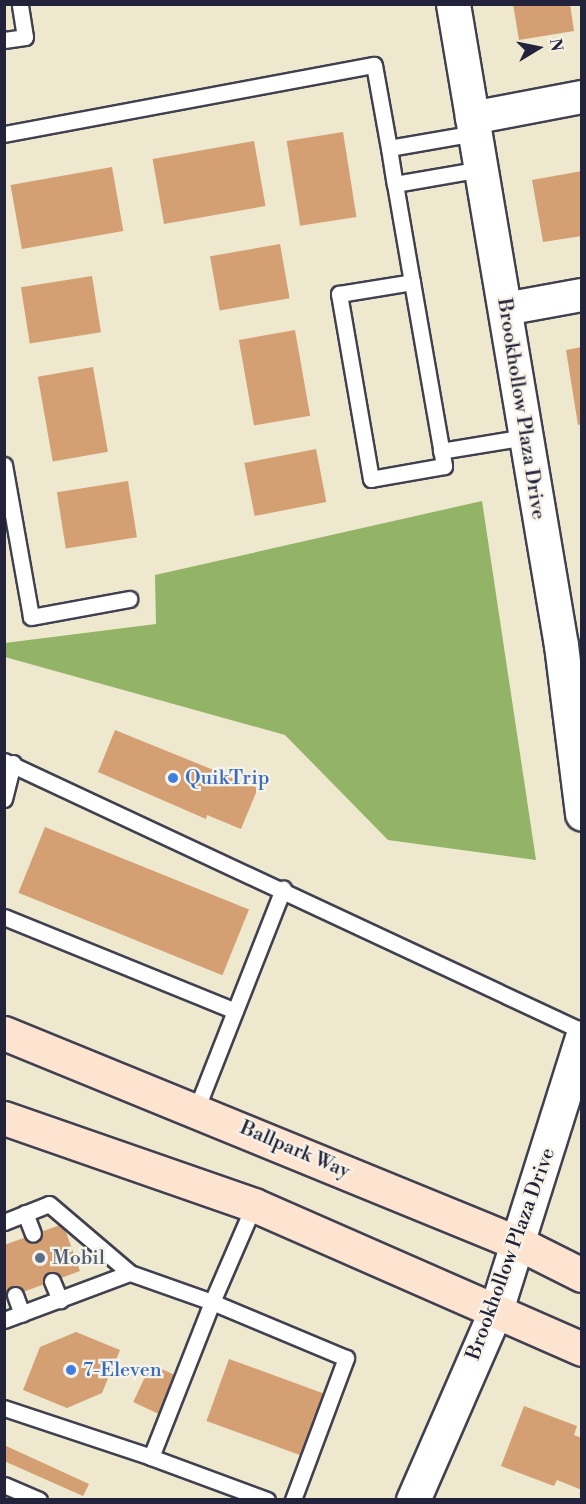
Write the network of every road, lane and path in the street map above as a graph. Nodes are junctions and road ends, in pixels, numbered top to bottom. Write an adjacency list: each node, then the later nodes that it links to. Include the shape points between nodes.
1 (20, 4): 3 (lane, via 25,37)
2 (453, 4): 5 (street, Brookhollow Plaza Drive)
3 (4, 40)
4 (582, 97): 5 (street)
5 (474, 125): 7 (lane); 8 (street, Brookhollow Plaza Drive)
6 (4, 134): 7 (lane, via 374,65)
7 (389, 148): 9 (lane)
8 (481, 169): 9 (lane); 12 (street, Brookhollow Plaza Drive)
9 (395, 184): 10 (lane)
10 (412, 282): 14 (lane); 14 (lane, via 339,294 371,479 444,466)
11 (582, 295): 12 (street)
12 (505, 309): 13 (street, Brookhollow Plaza Drive)
13 (526, 437): 14 (lane); 18 (street, Brookhollow Plaza Drive)
14 (441, 451)
15 (4, 465): 16 (lane)
16 (10, 534): 17 (lane, via 31,617)
17 (129, 599)
18 (571, 643): 21 (street, Brookhollow Plaza Drive)
19 (9, 762): 20 (lane); 22 (lane)
20 (4, 799)
21 (582, 814)
22 (283, 889): 24 (lane); 25 (lane)
23 (4, 917): 24 (lane)
24 (235, 1011): 28 (lane)
25 (582, 1031)
26 (4, 1033): 28 (main road, Ballpark Way)
27 (582, 1037): 34 (street, Brookhollow Plaza Drive)
28 (196, 1110): 34 (main road, Ballpark Way)
29 (14, 1125): 30 (main road)
30 (254, 1205): 40 (lane); 41 (main road)
31 (25, 1213): 32 (lane); 33 (lane); 35 (lane, via 49,1204)
32 (4, 1222)
33 (33, 1234)
34 (520, 1244): 36 (main road, Ballpark Way); 41 (street, Brookhollow Plaza Drive)
35 (130, 1273): 39 (lane); 40 (lane)
36 (582, 1275)
37 (52, 1281): 39 (lane)
38 (15, 1295): 42 (lane)
39 (60, 1300): 42 (lane)
40 (212, 1302): 46 (lane); 51 (lane, via 345,1358)
41 (496, 1310): 44 (main road); 48 (street, Brookhollow Plaza Drive)
42 (22, 1314): 43 (lane)
43 (4, 1320)
44 (582, 1349)
45 (4, 1408): 46 (lane)
46 (151, 1457): 50 (lane)
47 (4, 1485): 49 (lane)
48 (421, 1497)
49 (39, 1500)
50 (267, 1500)
51 (293, 1500)

